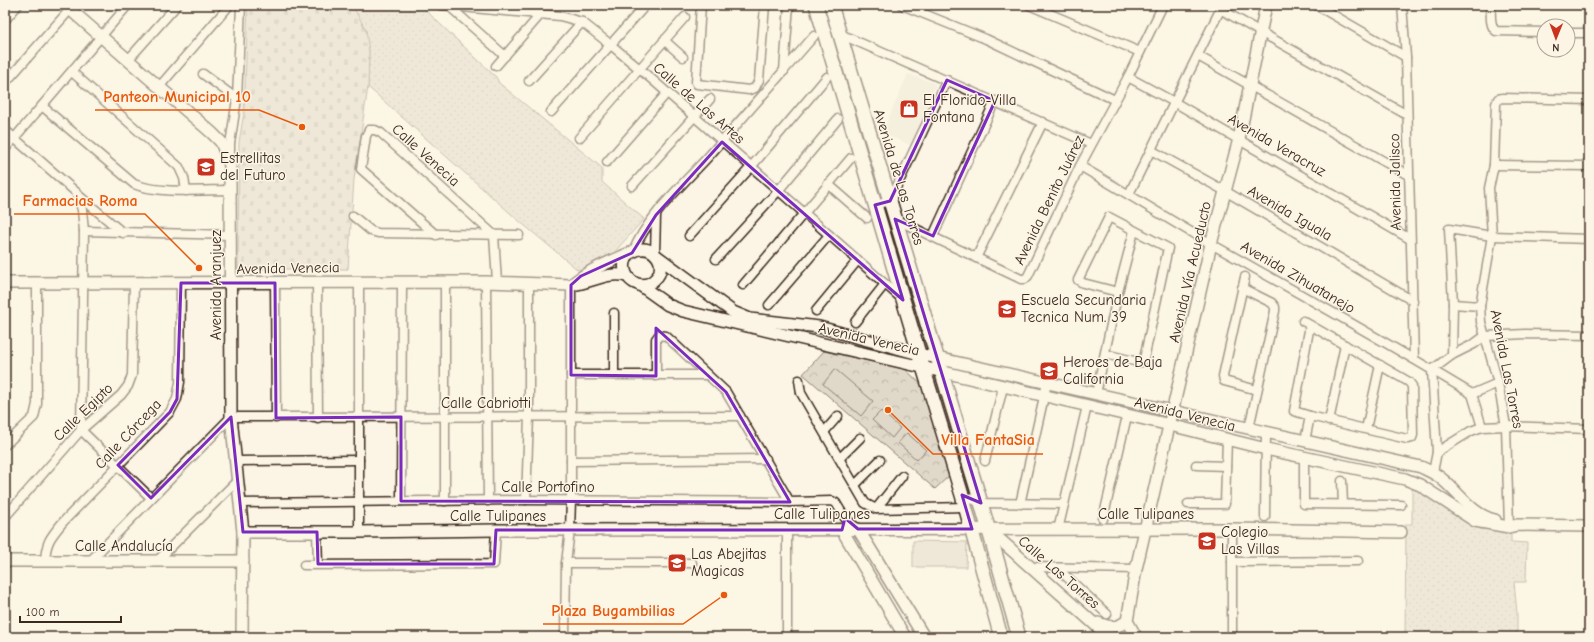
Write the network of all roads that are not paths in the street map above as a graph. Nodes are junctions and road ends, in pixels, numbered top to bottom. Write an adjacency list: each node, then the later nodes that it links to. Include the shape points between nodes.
1 (18, 5): 25 (street)
2 (128, 5): 33 (street)
3 (177, 5): 41 (street)
4 (241, 5): 56 (street)
5 (440, 5): 18 (street, Calle de Las Artes)
6 (701, 5): 7 (street, via 697,84 749,90 755,88 759,80)
7 (765, 5)
8 (789, 5): 44 (street)
9 (816, 5): 92 (main road, Avenida de Las Torres)
10 (831, 5): 31 (main road, Avenida de Las Torres)
11 (902, 5): 57 (street, via 986,39)
12 (1029, 5): 36 (street)
13 (1163, 5): 36 (street, Avenida Benito Juárez)
14 (1266, 5): 28 (street, Avenida Vía Acueducto)
15 (1316, 5): 40 (street)
16 (1402, 5): 40 (street, Avenida Jalisco)
17 (1491, 5): 27 (street, via 1494,30)
18 (449, 6): 23 (street, Calle de Las Artes); 37 (street)
19 (70, 7): 33 (street, Avenida Aranjuez); 51 (street)
20 (228, 7): 53 (street)
21 (1221, 7): 28 (street); 38 (street)
22 (643, 8): 35 (street)
23 (541, 14): 26 (street, Calle de Las Artes); 37 (street)
24 (685, 17): 34 (street)
25 (5, 20)
26 (582, 22): 35 (street, Calle de Las Artes); 50 (street)
27 (1536, 32)
28 (1262, 33): 52 (street, Avenida Vía Acueducto); 63 (street)
29 (1576, 33): 30 (street)
30 (1589, 33)
31 (840, 34): 49 (street); 91 (main road, Avenida de Las Torres)
32 (814, 36): 44 (street)
33 (101, 37): 41 (street, Avenida Aranjuez); 45 (street)
34 (664, 40): 39 (street); 43 (street)
35 (611, 44): 43 (street, Calle de Las Artes); 62 (street)
36 (1140, 52): 48 (street, Avenida Benito Juárez)
37 (505, 56): 42 (street)
38 (1198, 56): 52 (street); 60 (street)
39 (683, 57)
40 (1406, 57): 63 (street, Avenida Jalisco)
41 (128, 60): 53 (street, Avenida Aranjuez)
42 (496, 66)
43 (639, 69): 54 (street, Calle de Las Artes); 69 (street)
44 (784, 71): 71 (street)
45 (72, 72): 61 (street); 86 (street, via 179,168)
46 (203, 74): 56 (street)
47 (827, 77): 81 (street)
48 (1128, 77): 57 (street, Avenida Benito Juárez); 60 (street, Avenida Veracruz)
49 (947, 80): 59 (street); 91 (street)
50 (529, 81)
51 (5, 83)
52 (1249, 85): 70 (street, Avenida Vía Acueducto); 82 (street)
53 (159, 87): 77 (street, Avenida Aranjuez, via 221,142)
54 (667, 93): 64 (street, Calle de Las Artes); 76 (street)
55 (710, 99): 64 (street)
56 (237, 100): 77 (street, via 230,144)
57 (1115, 100): 72 (street, Avenida Benito Juárez)
58 (1589, 100): 79 (street, Avenida Las Torres, via 1498,99)
59 (995, 101): 66 (street); 107 (street)
60 (1174, 102): 70 (street, Avenida Veracruz); 74 (street)
61 (42, 106): 68 (street); 86 (street, via 134,184 147,188)
62 (551, 112)
63 (1408, 115): 82 (street, Avenida Jalisco)
64 (694, 117): 71 (street, Calle de Las Artes); 84 (street)
65 (838, 119): 87 (street)
66 (1043, 122): 72 (street); 114 (street)
67 (5, 130): 68 (street)
68 (14, 138): 73 (street); 89 (street)
69 (579, 138)
70 (1238, 139): 88 (street, Avenida Vía Acueducto); 109 (street, Avenida Veracruz)
71 (722, 142): 81 (street, Calle de Las Artes); 94 (street)
72 (1091, 144): 78 (street, Avenida Benito Juárez)
73 (5, 149)
74 (1151, 150): 88 (street, Avenida Iguala); 90 (street)
75 (851, 158): 83 (street)
76 (607, 162)
77 (230, 165): 85 (street, Avenida Aranjuez)
78 (1080, 166): 90 (street, Avenida Zihuatanejo); 114 (street, Avenida Benito Juárez, via 1025,279)
79 (1494, 166): 80 (street); 108 (street, Avenida Las Torres, via 1489,188)
80 (1589, 166)
81 (751, 167): 87 (street, Calle de Las Artes); 106 (street)
82 (1408, 175): 109 (street, Avenida Jalisco)
83 (828, 184): 93 (street); 96 (street)
84 (632, 186)
85 (230, 190): 86 (street); 101 (street, Avenida Aranjuez)
86 (186, 191)
87 (778, 191): 93 (street, Calle de Las Artes); 115 (street)
88 (1225, 191): 111 (street, Avenida Vía Acueducto); 139 (street, Avenida Iguala)
89 (76, 193): 99 (street, via 82,210); 100 (street)
90 (1128, 194): 111 (street, Avenida Zihuatanejo)
91 (890, 201): 92 (street); 97 (main road, Avenida de Las Torres)
92 (875, 205): 138 (main road, Avenida de Las Torres)
93 (803, 213): 105 (street, Calle de Las Artes); 132 (street)
94 (656, 215): 112 (street); 113 (street)
95 (353, 216): 102 (street, via 371,231 378,233)
96 (867, 218)
97 (895, 219): 107 (street, Avenida Benito Juárez); 152 (main road, Avenida de Las Torres)
98 (1134, 230): 137 (street); 137 (street, via 1109,217 1078,278 1083,283); 150 (street, via 1168,248 1144,359 1138,362)
99 (84, 231): 100 (street); 125 (street)
100 (123, 233): 101 (street)
101 (231, 235): 127 (street, Avenida Aranjuez)
102 (436, 235): 103 (street); 103 (street, Calle Venecia, via 361,169 369,130 381,133)
103 (494, 235): 104 (street); 123 (street)
104 (519, 235)
105 (829, 235): 116 (street, Calle de Las Artes); 141 (street)
106 (689, 236)
107 (933, 236): 114 (street, Avenida Benito Juárez)
108 (1492, 236): 110 (street); 140 (street, via 1449,229); 142 (street, Avenida Las Torres)
109 (1410, 239): 139 (street, Avenida Jalisco)
110 (1589, 239)
111 (1211, 244): 153 (street, Avenida Zihuatanejo); 171 (street, Avenida Vía Acueducto)
112 (631, 252): 113 (street, via 646,249); 117 (street, via 624,265); 134 (street, via 581,276)
113 (657, 256): 135 (street, via 660,269 658,277 648,284); 149 (street, Avenida Venecia, via 742,316 759,321 818,327)
114 (976, 258)
115 (716, 259)
116 (858, 260): 133 (street, Calle de Las Artes); 143 (street)
117 (627, 276): 134 (street, Avenida Venecia, via 615,274); 135 (street, via 632,282)
118 (1245, 277): 136 (street)
119 (317, 282): 120 (street, Avenida Venecia); 128 (street, Avenida Venecia); 182 (street)
120 (359, 282): 121 (street, Avenida Venecia); 183 (street)
121 (402, 282): 122 (street, Avenida Venecia); 177 (street)
122 (445, 282): 123 (street, Avenida Venecia); 178 (street)
123 (491, 282): 129 (street, Avenida Venecia); 184 (street)
124 (5, 283): 130 (street, Avenida Venecia)
125 (84, 283): 130 (street, Avenida Venecia); 131 (street, Avenida Venecia); 192 (street)
126 (181, 283): 127 (street, Avenida Venecia); 131 (street, Avenida Venecia); 209 (street, Calle Córcega, via 180,382 177,399 170,412)
127 (231, 283): 128 (street, Avenida Venecia); 176 (street, Avenida Aranjuez)
128 (275, 283): 181 (street)
129 (529, 283): 134 (street, Avenida Venecia); 179 (street)
130 (37, 284): 198 (street, via 37,404 34,417)
131 (134, 284): 192 (street, Calle Egipto, via 132,375 121,395)
132 (743, 284)
133 (885, 284): 138 (street, Calle de Las Artes); 145 (street)
134 (571, 285): 158 (street)
135 (640, 285): 155 (street, Avenida Venecia, via 668,305 683,311)
136 (1242, 288): 166 (street, via 1275,307); 166 (street, via 1223,376 1224,381)
137 (1118, 292): 150 (street)
138 (903, 300): 149 (main road, Avenida de Las Torres)
139 (1413, 301): 153 (street, Avenida Jalisco)
140 (1453, 304): 142 (street); 151 (street)
141 (769, 305)
142 (1480, 306): 147 (street, Avenida Las Torres)
143 (816, 311)
144 (614, 313): 159 (street)
145 (855, 322)
146 (1589, 334): 147 (street)
147 (1485, 336): 151 (street); 164 (street, Avenida Las Torres)
148 (1345, 345): 154 (street); 175 (street, via 1307,323 1294,409 1296,413); 185 (street)
149 (919, 354): 152 (street, Avenida Venecia); 155 (main road, Avenida de Las Torres)
150 (1105, 354): 167 (street)
151 (1452, 355): 156 (street)
152 (937, 357): 157 (main road, Avenida de Las Torres); 163 (street, Avenida Venecia)
153 (1414, 359): 156 (street, Avenida Zihuatanejo)
154 (1380, 365): 190 (street); 190 (street, via 1411,384 1413,435 1407,439)
155 (923, 367): 157 (street, Avenida Venecia); 224 (main road, Avenida de Las Torres)
156 (1432, 370): 168 (street, Avenida Zihuatanejo); 200 (street)
157 (941, 371): 165 (street, Avenida Venecia); 228 (main road, Avenida de Las Torres)
158 (571, 375): 159 (street); 180 (street)
159 (614, 375): 161 (street)
160 (707, 375): 161 (street); 161 (street, via 666,336 659,335 656,339); 172 (street, via 726,392)
161 (656, 376)
162 (800, 380): 193 (street, via 801,392)
163 (1047, 383): 167 (street, Avenida Venecia); 169 (street)
164 (1498, 384): 168 (street); 187 (street, Avenida Las Torres)
165 (1003, 387): 169 (street, Avenida Venecia); 208 (street)
166 (1258, 390): 189 (street)
167 (1096, 394): 171 (street, Avenida Venecia)
168 (1472, 394): 188 (street)
169 (1044, 397): 170 (street, Avenida Venecia); 229 (street)
170 (1087, 406): 174 (street, Avenida Venecia); 230 (street)
171 (1174, 410): 186 (street, Avenida Vía Acueducto); 189 (street, Avenida Venecia)
172 (740, 416): 180 (street, Calle Cabriotti); 203 (street)
173 (838, 416): 193 (street)
174 (1127, 416): 186 (street, Avenida Venecia); 239 (street)
175 (1310, 416): 185 (street); 197 (street)
176 (231, 417): 181 (street, Calle Cabriotti); 206 (street, Avenida Aranjuez); 218 (street)
177 (401, 417): 178 (street, Calle Cabriotti); 183 (street, Calle Cabriotti); 221 (street)
178 (445, 417): 184 (street, Calle Cabriotti); 222 (street)
179 (529, 417): 180 (street, Calle Cabriotti); 184 (street, Calle Cabriotti); 219 (street)
180 (571, 417): 207 (street)
181 (276, 418): 182 (street, Calle Cabriotti)
182 (318, 418): 183 (street, Calle Cabriotti)
183 (360, 418): 204 (street)
184 (486, 418): 223 (street)
185 (1329, 421): 190 (street)
186 (1170, 425): 196 (street, Avenida Venecia); 245 (street, Avenida Vía Acueducto)
187 (1506, 426): 188 (street); 191 (street); 240 (street, Avenida Las Torres)
188 (1482, 427): 200 (street)
189 (1250, 428): 194 (street, Avenida Venecia)
190 (1366, 429)
191 (1589, 429)
192 (81, 430): 209 (street); 236 (street, Calle Egipto)
193 (825, 431): 202 (street)
194 (1266, 432): 197 (street, Avenida Venecia); 199 (street)
195 (860, 438): 202 (street)
196 (1227, 439): 199 (street, Avenida Venecia); 211 (street)
197 (1305, 441): 212 (street, Avenida Venecia, via 1421,467)
198 (5, 445)
199 (1266, 449): 201 (street, Avenida Venecia); 237 (street)
200 (1437, 452): 212 (street)
201 (1304, 457): 232 (street, via 1304,504); 234 (street, Avenida Venecia, via 1405,478 1420,485)
202 (840, 458): 216 (street)
203 (766, 459): 207 (street); 226 (street)
204 (359, 460): 206 (street); 225 (street)
205 (880, 460): 216 (street)
206 (236, 461): 214 (street, Avenida Aranjuez)
207 (571, 461): 220 (street)
208 (985, 462)
209 (118, 465): 218 (street); 259 (street, Calle Córcega, via 52,536 46,547)
210 (1196, 465): 211 (street)
211 (1226, 466): 231 (street, via 1225,504)
212 (1433, 472): 217 (street, Avenida Venecia)
213 (902, 476): 235 (street)
214 (238, 480): 227 (street, Avenida Aranjuez); 260 (street)
215 (1342, 481): 232 (street)
216 (855, 485): 235 (street, via 865,503)
217 (1456, 492): 234 (street, via 1455,500); 240 (street, Avenida Venecia, via 1466,504 1481,514)
218 (150, 498): 256 (street)
219 (526, 500): 220 (street, Calle Portofino); 223 (street, Calle Portofino)
220 (572, 500): 226 (street, Calle Portofino); 248 (street)
221 (401, 501): 222 (street, Calle Portofino); 225 (street, Calle Portofino)
222 (445, 501): 223 (street, Calle Portofino)
223 (488, 501)
224 (964, 501): 228 (street); 235 (street); 243 (main road, Avenida de Las Torres)
225 (359, 502): 227 (street, Calle Portofino); 254 (street)
226 (790, 502): 238 (street, Calle Portofino, via 832,501)
227 (241, 503): 252 (street, Avenida Aranjuez)
228 (981, 503): 229 (street); 244 (main road, Avenida de Las Torres)
229 (1020, 504): 230 (street)
230 (1064, 504): 251 (street)
231 (1188, 504)
232 (1342, 504): 233 (street)
233 (1401, 504)
234 (1448, 505): 240 (street, Avenida Venecia, via 1475,521)
235 (876, 508)
236 (5, 517)
237 (1265, 517)
238 (846, 518): 242 (street, Calle Portofino); 250 (street)
239 (1103, 519)
240 (1512, 525): 241 (street)
241 (1589, 526)
242 (858, 529): 243 (street, Calle Tulipanes); 250 (street, Calle Tulipanes); 277 (street)
243 (972, 529): 244 (street, Calle Tulipanes); 278 (main road, Avenida de Las Torres)
244 (988, 529): 251 (street, Calle Tulipanes); 267 (street, Calle Las Torres); 279 (main road, Avenida de Las Torres)
245 (1146, 529): 246 (street, Calle Tulipanes); 251 (street, Calle Tulipanes); 269 (street, Avenida Vía Acueducto)
246 (1232, 529): 255 (street, Calle Tulipanes); 262 (street)
247 (496, 530): 248 (street, Calle Tulipanes); 254 (street, Calle Tulipanes); 266 (street, via 494,564)
248 (570, 530): 249 (street, Calle Tulipanes); 263 (street)
249 (787, 530): 250 (street, Calle Tulipanes); 275 (street)
250 (842, 530): 276 (street)
251 (1058, 530)
252 (243, 532): 253 (street, Calle Tulipanes); 257 (street, Avenida Aranjuez)
253 (317, 532): 254 (street, Calle Tulipanes); 266 (street)
254 (359, 532)
255 (1401, 532)
256 (91, 560): 259 (street, Calle Andalucía); 260 (street, Calle Andalucía)
257 (242, 560): 260 (street, Calle Andalucía); 273 (street, Avenida Aranjuez)
258 (5, 561): 259 (street, Calle Andalucía)
259 (45, 561)
260 (158, 561)
261 (1358, 561): 262 (street)
262 (1232, 562): 282 (street)
263 (566, 563): 264 (street); 274 (street)
264 (692, 563)
265 (304, 564): 266 (street)
266 (318, 564)
267 (1031, 568): 268 (street); 272 (street, Calle Las Torres)
268 (1057, 568): 269 (street); 270 (street, Calle Las Torres)
269 (1136, 569): 271 (street, Avenida Vía Acueducto)
270 (1106, 614)
271 (1127, 621): 272 (street, via 1110,628); 281 (street)
272 (1093, 622): 280 (street, Calle Las Torres)
273 (242, 637)
274 (565, 637)
275 (787, 637)
276 (905, 637)
277 (924, 637)
278 (1001, 637)
279 (1019, 637)
280 (1109, 637)
281 (1136, 637)
282 (1232, 637)

